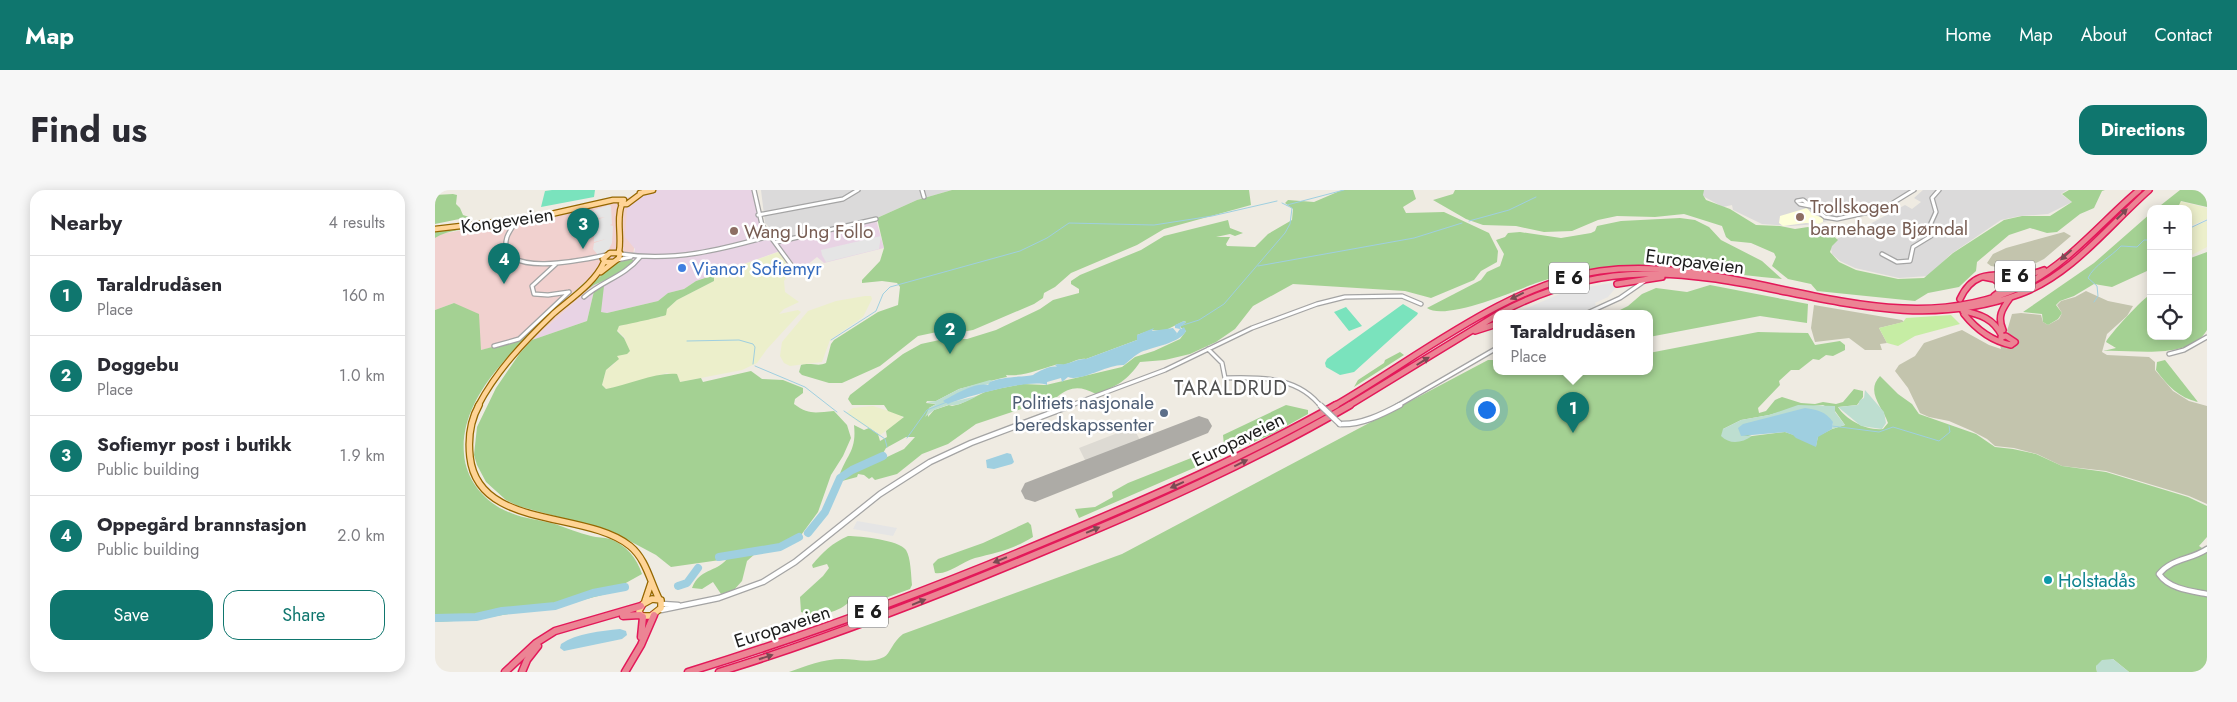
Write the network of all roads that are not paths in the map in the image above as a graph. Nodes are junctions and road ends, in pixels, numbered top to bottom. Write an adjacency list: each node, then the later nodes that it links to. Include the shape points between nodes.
1 (653, 190): 10 (main road)
2 (753, 190): 12 (street)
3 (858, 190): 12 (street, via 843,199)
4 (922, 190): 9 (street)
5 (1914, 190): 11 (street, via 1883,209 1839,219 1825,218)
6 (1939, 190): 21 (street, via 1932,198 1936,212 1931,223 1931,236 1913,247 1910,261 1897,262)
7 (2139, 190): 29 (highway, E 6, one-way to 29)
8 (2149, 190): 36 (highway, E 6, one-way to 8, via 2043,282 2072,260)
9 (924, 197)
10 (625, 202): 14 (main road, Kongeveien, via 607,202); 16 (main road, via 621,214)
11 (1810, 206)
12 (758, 215): 17 (street)
13 (875, 219): 18 (street)
14 (515, 220): 15 (main road, Kongeveien); 27 (street, via 506,243 513,257 530,264)
15 (435, 229)
16 (621, 236): 19 (main road); 20 (main road)
17 (770, 236): 18 (street); 23 (street, via 679,257)
18 (777, 242): 28 (street)
19 (620, 253): 20 (main road); 22 (street); 26 (main road)
20 (608, 254): 24 (street); 25 (main road)
21 (1882, 254)
22 (633, 256): 23 (street); 26 (street)
23 (640, 257): 35 (street, via 626,273 596,286)
24 (590, 259): 25 (street); 27 (street)
25 (604, 261): 26 (main road); 31 (main road)
26 (615, 261): 31 (main road)
27 (556, 264): 49 (street, via 532,286 532,291 543,295 568,291 569,294 519,339)
28 (792, 266)
29 (2055, 266): 33 (highway, E 6, via 2029,275 1986,274); 38 (highway, E 6, via 2024,286)
30 (1682, 275): 32 (highway, E 6); 40 (highway, Europaveien / E 6, via 1631,274 1583,280 1543,292); 42 (highway, Europaveien / E 6, via 1868,309)
31 (593, 278): 57 (main road, via 501,370 475,414 469,457 479,482 496,499 527,513 616,537 640,557)
32 (1648, 278): 34 (highway, E 6); 41 (street, via 1620,298)
33 (1974, 279): 37 (highway, E 6); 38 (highway, E 6, via 1987,277 2000,283 2002,290)
34 (1617, 284)
35 (584, 297)
36 (2010, 298): 42 (highway, E 6); 48 (highway, E 6, via 2001,309 1999,320 2013,344 2007,344)
37 (1960, 299)
38 (1990, 299): 65 (highway, Europaveien / E 6, one-way to 65, via 1924,308 1855,303 1669,269 1605,271 1553,282 1488,312 1309,420 1184,482 884,606 779,644)
39 (1421, 304): 50 (street, via 1401,296 1339,298 1260,325)
40 (1507, 310)
41 (1594, 310)
42 (1956, 310): 48 (highway, E 6, via 1988,318 1997,326)
43 (1964, 314): 48 (highway, via 1972,324)
44 (1493, 317): 46 (highway, Europaveien / E 6)
45 (1493, 325): 46 (highway, E 6)
46 (1464, 335): 66 (highway, Europaveien / E 6, one-way to 46, via 900,609 1180,492 1308,429)
47 (2207, 337): 52 (street)
48 (2001, 338)
49 (494, 346)
50 (1209, 350): 53 (street, via 1222,364 1225,378 1287,383 1305,390); 55 (street, via 949,453)
51 (1493, 350): 54 (street, via 1375,418 1352,426)
52 (2169, 354)
53 (1319, 403): 54 (street, bridge)
54 (1340, 424)
55 (885, 491): 60 (street, via 795,562 763,582 719,598)
56 (2207, 549): 58 (street, via 2197,556 2181,558 2159,574 2169,584)
57 (651, 583): 59 (main road); 60 (main road)
58 (2207, 594)
59 (643, 604): 60 (main road, via 652,599); 61 (main road); 62 (highway, via 626,612 555,631 536,643)
60 (659, 607): 61 (main road); 64 (highway)
61 (641, 616): 63 (highway, via 619,617 555,635 534,650); 64 (highway, via 641,637)
62 (505, 672)
63 (522, 672)
64 (624, 672)
65 (688, 672)
66 (719, 672)

